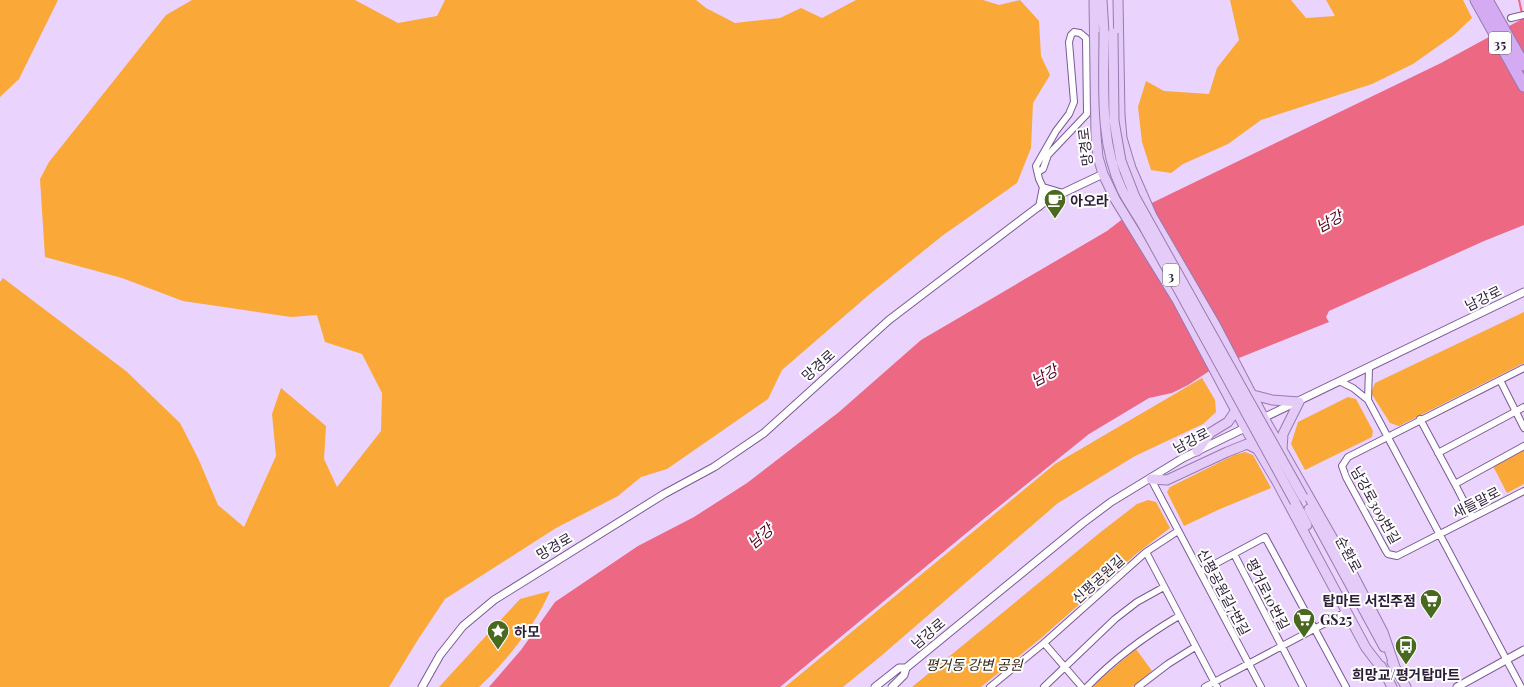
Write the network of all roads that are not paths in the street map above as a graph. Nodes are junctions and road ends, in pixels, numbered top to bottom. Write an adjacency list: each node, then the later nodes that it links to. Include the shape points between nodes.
1 (1094, 0): 14 (main road, 망경로, via 1096,136)
2 (1102, 0): 9 (main road, 3)
3 (1112, 0): 9 (main road, 3)
4 (1118, 0): 12 (main road, via 1120,115 1122,138)
5 (1476, 0): 11 (highway, 35)
6 (1488, 0): 10 (highway, 35)
7 (1524, 15): 8 (street)
8 (1511, 18)
9 (1108, 33): 59 (main road, 순환로 / 3, bridge, via 1114,121 1121,161 1135,197); 62 (main road, 순환로 / 3, bridge, via 1105,125 1110,157 1122,190 1143,224)
10 (1524, 65)
11 (1524, 86)
12 (1131, 168): 14 (main road); 24 (main road, via 1152,216)
13 (1038, 172): 13 (street, via 1043,169 1048,155 1087,114 1086,38 1080,33 1074,32 1070,35 1069,42 1074,102 1041,156 1036,166); 15 (street)
14 (1103, 174): 16 (street, 망경로); 28 (main road, via 1177,300)
15 (1043, 188): 16 (street); 17 (street); 18 (street)
16 (1063, 193): 17 (street, 망경로)
17 (1048, 200): 18 (street, 망경로)
18 (1039, 206): 65 (street, 망경로, via 889,320 764,433 714,467 664,494 494,600 463,626 440,655)
19 (1524, 292): 20 (street, 남강로)
20 (1369, 368): 23 (street, 남강로); 25 (street)
21 (1524, 368): 22 (street)
22 (1500, 380): 29 (street); 31 (street)
23 (1341, 382): 25 (street); 26 (street, 남강로)
24 (1253, 395): 26 (main road, via 1272,400); 30 (main road)
25 (1368, 400): 34 (street)
26 (1298, 402): 30 (street, 남강로); 37 (main road, via 1283,434)
27 (1524, 406): 29 (street)
28 (1236, 410): 32 (main road); 38 (main road, via 1228,422 1210,433)
29 (1515, 411): 33 (street); 39 (street)
30 (1264, 418): 32 (street, 남강로); 37 (main road)
31 (1420, 419): 34 (street); 39 (street)
32 (1245, 428): 36 (main road); 38 (street, 남강로)
33 (1524, 428)
34 (1387, 436): 45 (street); 45 (street, 남강로309번길, via 1348,457 1342,466 1386,551 1397,556)
35 (1524, 446): 41 (street)
36 (1257, 449): 40 (main road, via 1247,444 1167,480); 50 (main road)
37 (1282, 450): 59 (main road, via 1383,632)
38 (1198, 451): 40 (street, 남강로)
39 (1438, 453): 41 (street)
40 (1151, 479): 44 (street); 60 (street, 남강로, via 1111,502 1083,523)
41 (1455, 484): 43 (street)
42 (1524, 490): 43 (street, 새들말로)
43 (1472, 517): 45 (street, 새들말로)
44 (1178, 531): 46 (street, 신평공원길); 48 (street, 신평공원길7번길)
45 (1440, 534): 57 (street)
46 (1146, 552): 49 (street); 53 (street, 신평공원길)
47 (1234, 554): 48 (street); 52 (street, via 1265,537); 54 (street, 평거로10번길)
48 (1200, 572): 58 (street, 신평공원길7번길)
49 (1164, 587): 51 (street); 61 (street, via 1137,602 1115,619)
50 (1346, 612): 52 (street); 62 (main road, via 1366,648)
51 (1179, 616): 55 (street); 70 (street, via 1127,650)
52 (1314, 629): 54 (street); 75 (street)
53 (1044, 643): 61 (street); 67 (street, 신평공원길)
54 (1281, 646): 58 (street); 74 (street, 평거로10번길)
55 (1195, 647): 63 (street); 71 (street)
56 (1524, 650): 57 (street)
57 (1506, 660): 79 (street); 80 (street)
58 (1249, 664): 63 (street); 73 (street, 신평공원길7번길)
59 (1395, 667): 78 (main road, 순환로 / 3)
60 (906, 668): 64 (street, 남강로, via 904,675); 66 (street, 남강로, via 898,668)
61 (1065, 668): 68 (street); 69 (street)
62 (1385, 674): 76 (main road); 77 (main road, 순환로 / 3)
63 (1215, 684): 72 (street)
64 (894, 686)
65 (422, 687)
66 (875, 687)
67 (990, 687)
68 (1044, 687)
69 (1082, 687)
70 (1088, 687)
71 (1138, 687)
72 (1205, 687)
73 (1261, 687)
74 (1303, 687)
75 (1346, 687)
76 (1388, 687)
77 (1392, 687)
78 (1406, 687)
79 (1457, 687)
80 (1521, 687)

